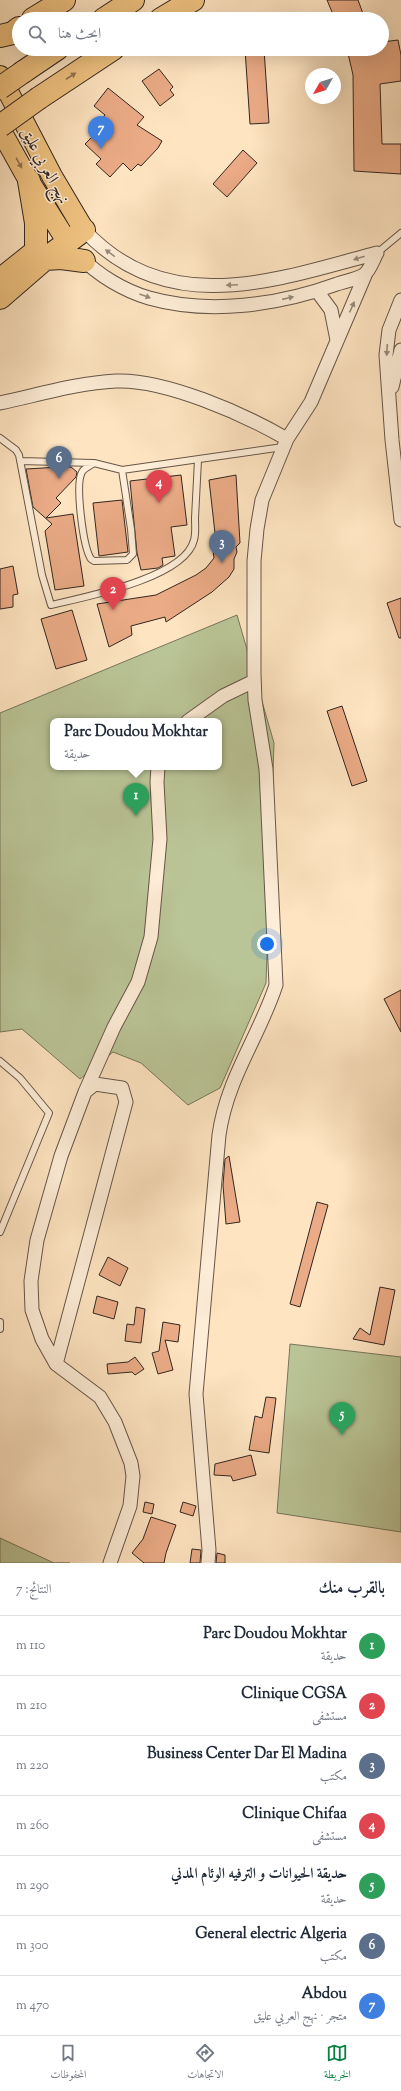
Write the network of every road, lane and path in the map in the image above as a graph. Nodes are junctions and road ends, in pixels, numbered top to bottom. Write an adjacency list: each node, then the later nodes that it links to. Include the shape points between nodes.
1 (64, 0): 4 (highway)
2 (133, 0): 5 (highway)
3 (193, 0): 6 (highway)
4 (44, 12)
5 (115, 12)
6 (173, 12)
7 (46, 56): 10 (highway, bridge)
8 (102, 56): 11 (highway, one-way to 8, bridge)
9 (0, 76): 14 (main road, نهج العربي عليق)
10 (0, 88)
11 (0, 126)
12 (0, 129): 13 (main road, نهج العربي عليق, one-way to 13)
13 (29, 181): 14 (main road, نهج العربي عليق); 17 (highway)
14 (72, 232): 16 (street, one-way to 14, via 263,282 236,285 190,284 171,282 141,273 102,247); 17 (highway); 18 (street)
15 (401, 233): 16 (lane)
16 (377, 253): 19 (street)
17 (41, 255): 18 (highway); 20 (highway); 22 (highway)
18 (84, 261): 21 (street, one-way to 21, via 132,291 167,302 227,306 279,300)
19 (366, 273): 21 (street); 24 (street, one-way to 19)
20 (0, 280)
21 (317, 291): 24 (street, via 331,310)
22 (0, 298)
23 (401, 300): 26 (street, one-way to 26, via 393,317 387,342 386,368)
24 (337, 340): 29 (street, via 311,402)
25 (401, 350): 26 (street)
26 (390, 397): 34 (street)
27 (0, 403): 29 (street, via 88,384 129,381 166,389 218,406)
28 (0, 438): 31 (lane, via 16,450)
29 (285, 443): 30 (lane); 35 (street, via 262,500 257,529 254,561)
30 (198, 460): 31 (lane, via 194,540 184,556 171,567 148,577 118,588 51,605 42,575); 33 (lane)
31 (21, 461): 32 (lane)
32 (94, 463): 33 (lane); 33 (lane, via 82,472 79,492 86,547 90,559 94,561 127,560 133,554)
33 (122, 470)
34 (401, 520)
35 (254, 681): 36 (street, via 224,696); 45 (street, via 266,769 276,984 228,1094 219,1135 196,1394)
36 (192, 718)
37 (158, 770): 39 (street, via 160,839 151,937 138,982 114,1027)
38 (0, 1061): 40 (lane, via 20,1078 49,1113)
39 (85, 1092): 43 (street, via 48,1197 31,1281 32,1310 42,1339); 43 (street, via 95,1084 122,1088 126,1102)
40 (0, 1232)
41 (0, 1322): 42 (lane)
42 (0, 1329)
43 (56, 1364): 44 (street, via 100,1397 115,1422 131,1463 133,1476 130,1506)
44 (110, 1563)
45 (208, 1563)

